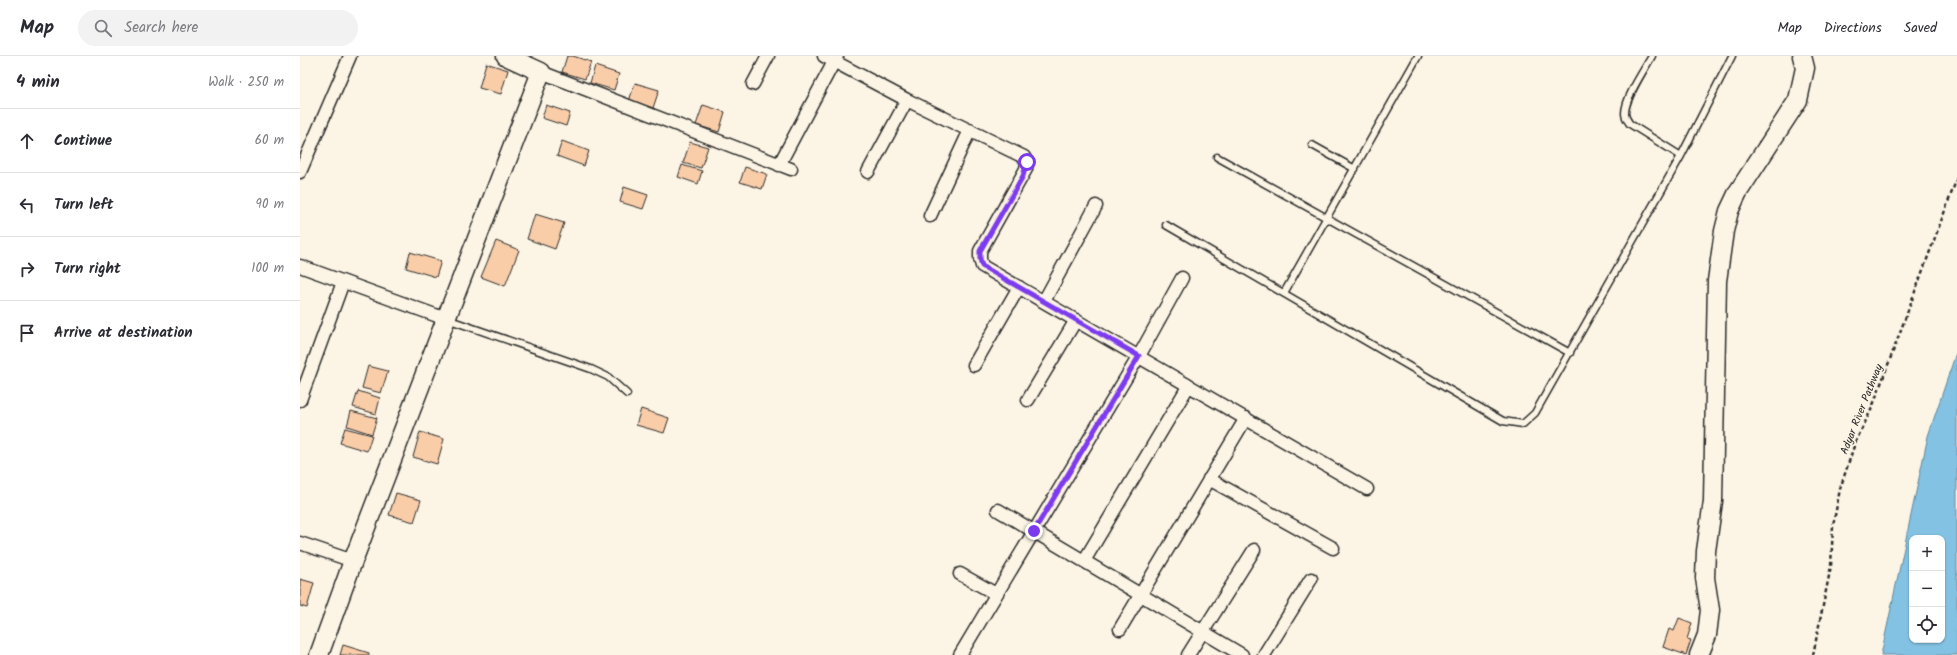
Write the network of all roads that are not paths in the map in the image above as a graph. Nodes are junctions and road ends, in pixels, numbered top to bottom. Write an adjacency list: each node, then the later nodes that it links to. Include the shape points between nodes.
1 (350, 56): 19 (street)
2 (506, 56): 9 (street)
3 (768, 56): 10 (street)
4 (1418, 56): 18 (lane)
5 (1652, 56): 14 (lane, via 1627,103 1626,119)
6 (1732, 56): 14 (lane)
7 (1802, 56): 61 (street, via 1804,68 1798,100 1738,192 1729,211 1724,231 1717,281 1714,501 1704,578 1710,610 1708,635)
8 (832, 58): 11 (street); 16 (street)
9 (542, 72): 16 (street); 31 (street)
10 (753, 84)
11 (907, 100): 12 (street); 20 (street)
12 (970, 130): 22 (street); 28 (street, via 1024,157 1027,162 1023,176 980,251 982,266)
13 (1312, 145): 18 (lane)
14 (1681, 156): 33 (lane)
15 (1217, 157): 23 (lane)
16 (779, 165): 17 (street)
17 (791, 170)
18 (1354, 170): 23 (lane)
19 (300, 172)
20 (868, 172)
21 (1096, 206): 30 (street)
22 (930, 216)
23 (1327, 218): 29 (lane); 33 (lane)
24 (1166, 225): 29 (lane)
25 (300, 266): 27 (street)
26 (1182, 278): 34 (street)
27 (343, 282): 31 (street); 38 (street)
28 (1019, 287): 30 (street); 35 (street)
29 (1284, 293): 33 (lane, via 1503,421 1512,423 1523,424 1535,413)
30 (1044, 301): 32 (street)
31 (446, 319): 37 (lane, via 591,368 608,377); 48 (street)
32 (1076, 320): 34 (street); 39 (street)
33 (1570, 353)
34 (1139, 356): 36 (street); 44 (street)
35 (974, 365)
36 (1189, 385): 40 (street); 49 (street)
37 (627, 394)
38 (300, 400)
39 (1028, 400)
40 (1246, 418): 41 (street); 42 (street)
41 (1209, 479): 46 (street); 53 (street)
42 (1368, 488)
43 (998, 510): 44 (street)
44 (1034, 531): 49 (street); 52 (street)
45 (300, 543): 48 (street)
46 (1333, 548)
47 (1254, 550): 55 (street)
48 (353, 560): 56 (street)
49 (1084, 561): 53 (street)
50 (960, 574): 52 (street)
51 (1311, 579): 60 (street)
52 (996, 594): 57 (street)
53 (1140, 594): 54 (street); 55 (street)
54 (1120, 629)
55 (1202, 631): 58 (street); 59 (street)
56 (319, 655)
57 (960, 655)
58 (1188, 655)
59 (1242, 655)
60 (1264, 655)
61 (1699, 655)

